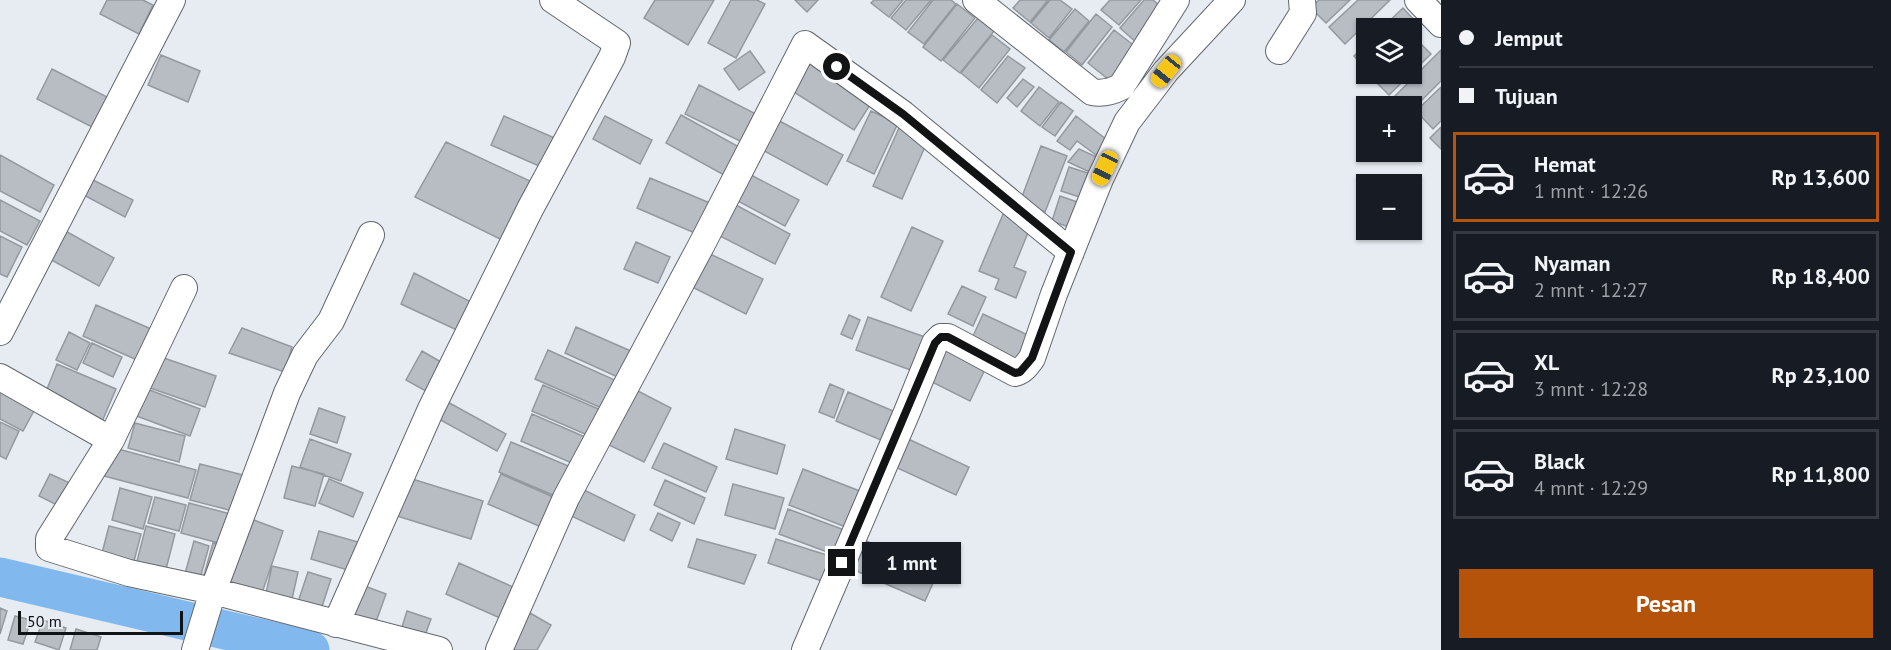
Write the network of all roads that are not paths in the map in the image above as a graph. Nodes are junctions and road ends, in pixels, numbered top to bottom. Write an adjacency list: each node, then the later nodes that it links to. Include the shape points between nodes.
1 (172, 0): 13 (street)
2 (553, 0): 17 (street, via 617,43 431,409)
3 (976, 0): 4 (street, via 1092,92 1101,94 1121,87)
4 (1176, 0)
5 (1232, 0): 11 (street, via 1166,71 1127,122)
6 (1302, 0): 9 (street, via 1303,13)
7 (1418, 0): 8 (street)
8 (1441, 24)
9 (1280, 51)
10 (371, 236): 16 (street, via 330,321 305,355 287,393)
11 (1071, 252): 20 (street, via 903,114 805,44 566,498); 21 (street, via 1032,358 1020,372 1015,373 948,337 935,343)
12 (184, 288): 15 (street)
13 (0, 332)
14 (0, 377): 15 (street)
15 (111, 440): 16 (street, via 49,539 49,548)
16 (213, 594): 17 (street); 18 (street)
17 (336, 624): 19 (street)
18 (195, 650)
19 (440, 650)
20 (500, 650)
21 (806, 650)

